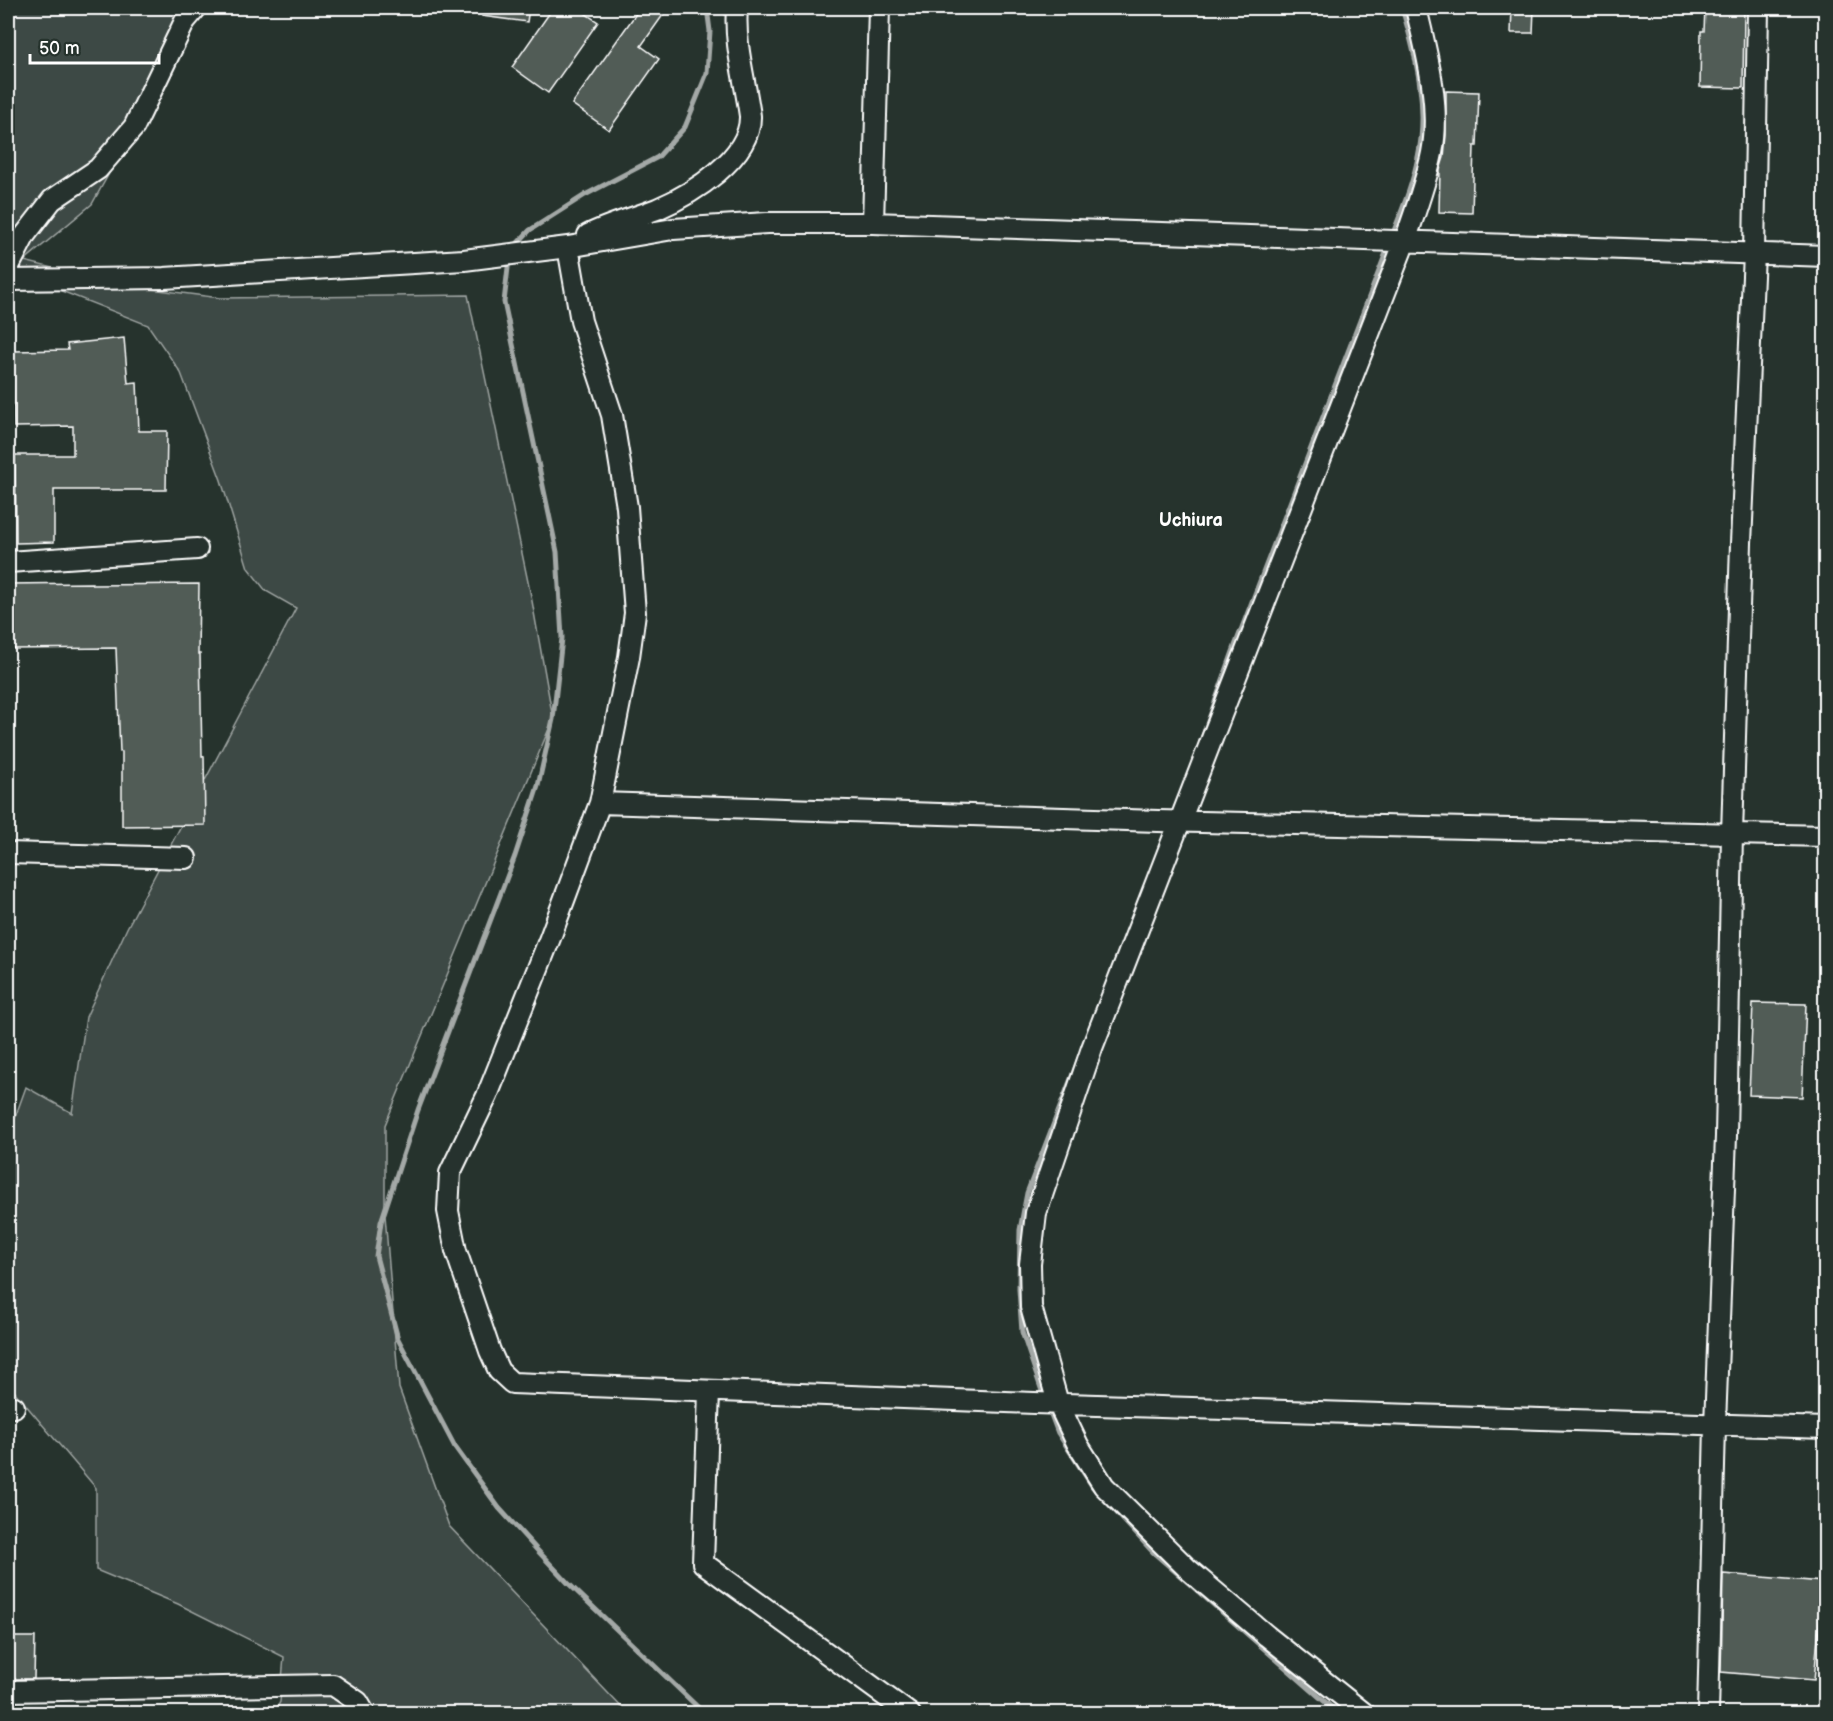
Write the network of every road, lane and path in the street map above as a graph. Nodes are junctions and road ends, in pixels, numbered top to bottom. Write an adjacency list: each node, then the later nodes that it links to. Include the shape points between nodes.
1 (196, 8): 11 (street, via 185,21 134,127 98,169 52,200 25,235)
2 (737, 8): 8 (street, via 739,55 750,125 736,153 680,198 591,233)
3 (879, 8): 6 (street)
4 (1416, 8): 7 (street, via 1435,107 1432,152)
5 (1758, 8): 9 (street)
6 (873, 223): 7 (street); 8 (street, via 767,223 673,229)
7 (1405, 241): 9 (street); 16 (street)
8 (568, 247): 12 (street, via 464,260 164,278); 15 (street, via 581,321 612,415 632,554 635,613)
9 (1754, 254): 10 (street); 17 (street)
10 (1826, 256)
11 (8, 268)
12 (8, 280)
13 (197, 549): 14 (street)
14 (8, 562)
15 (600, 803): 16 (street); 21 (street, via 491,1085 450,1173 448,1211 456,1251 490,1351 499,1371 512,1383)
16 (1181, 821): 17 (street); 22 (street, via 1092,1048 1036,1213 1030,1264 1031,1308)
17 (1732, 834): 18 (street); 23 (street)
18 (1826, 836)
19 (8, 854): 20 (street)
20 (186, 858)
21 (709, 1391): 22 (street); 27 (street, via 703,1563)
22 (1058, 1404): 23 (street); 28 (street, via 1104,1486 1189,1570)
23 (1715, 1425): 24 (street); 29 (street)
24 (1826, 1428)
25 (8, 1691): 26 (street, via 333,1685 358,1702)
26 (365, 1713)
27 (910, 1713)
28 (1365, 1713)
29 (1708, 1713)

